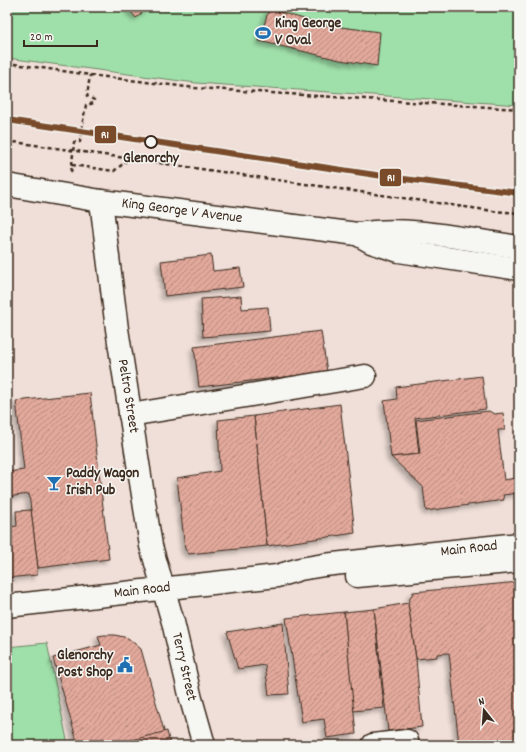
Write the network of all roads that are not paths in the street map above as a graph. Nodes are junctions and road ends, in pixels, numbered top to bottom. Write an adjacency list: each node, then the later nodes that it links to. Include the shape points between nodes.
1 (7, 185): 2 (main road, King George V Avenue)
2 (101, 201): 3 (main road, King George V Avenue); 7 (main road, Peltro Street)
3 (357, 234): 4 (main road, King George V Avenue, via 403,231); 5 (main road, King George V Avenue, via 370,242 399,252)
4 (519, 248)
5 (519, 269)
6 (365, 376): 7 (main road)
7 (130, 415): 11 (main road, Peltro Street, via 151,546)
8 (519, 544): 10 (main road, Main Road, via 324,565)
9 (519, 561): 10 (main road, Main Road, via 311,580)
10 (277, 576): 11 (main road, Main Road)
11 (163, 589): 12 (main road, Main Road); 14 (main road, Terry Street)
12 (7, 606)
13 (407, 741): 15 (main road)
14 (204, 745)
15 (373, 745)

